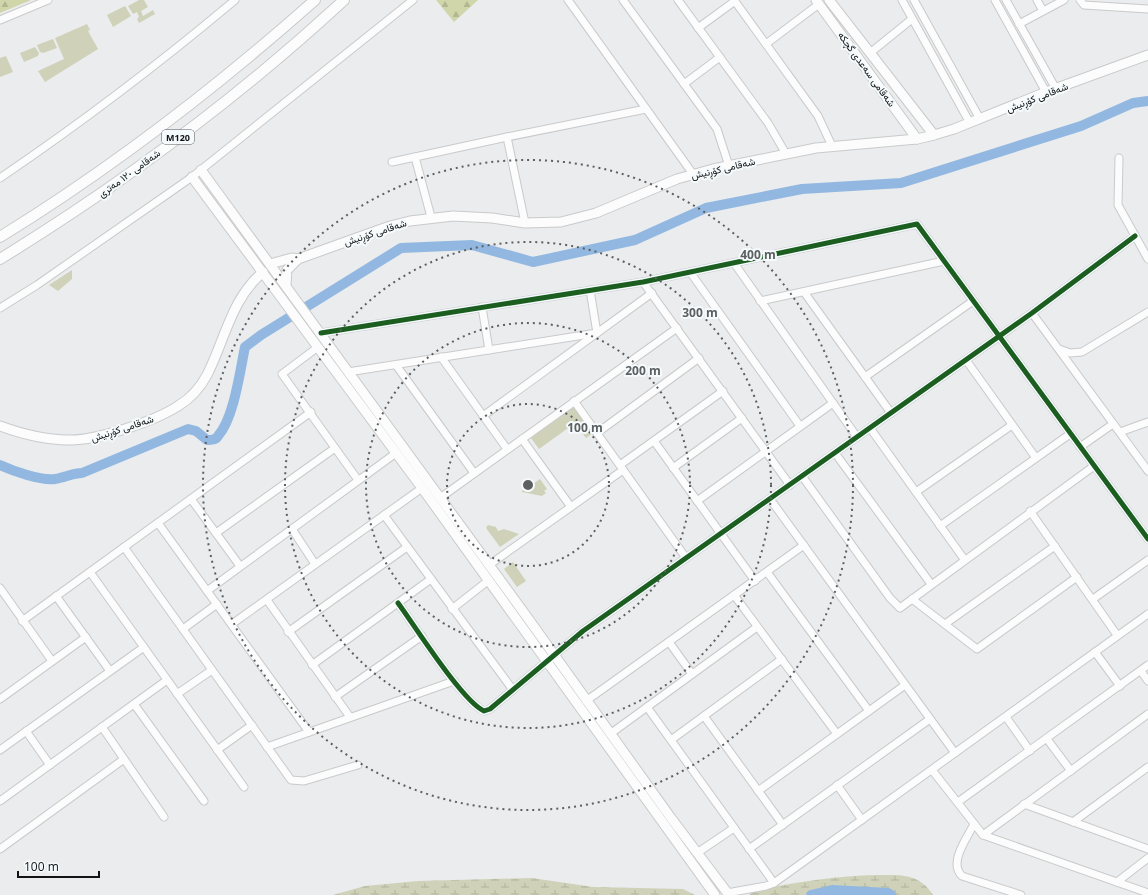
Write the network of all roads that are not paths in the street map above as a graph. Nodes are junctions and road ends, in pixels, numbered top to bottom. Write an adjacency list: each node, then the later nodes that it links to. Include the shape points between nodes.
1 (48, 0): 22 (street)
2 (235, 0): 49 (street, via 99,107)
3 (316, 0): 53 (highway, شەقامی ١٢٠ مەتری / M120, via 248,58 155,131)
4 (344, 0): 54 (highway, شەقامی ١٢٠ مەتری / M120, via 267,67 187,131 88,202)
5 (414, 0): 46 (street)
6 (623, 0): 29 (street)
7 (678, 0): 24 (street)
8 (829, 0): 26 (main road, شەقامی سەعدی گچکە)
9 (902, 0): 21 (street)
10 (914, 0): 32 (street)
11 (995, 0): 31 (street)
12 (1006, 0): 23 (street)
13 (1037, 0): 20 (street)
14 (1064, 0): 20 (street)
15 (1080, 0): 19 (street, via 1084,5)
16 (571, 1): 33 (street)
17 (734, 1): 24 (street); 25 (street)
18 (818, 2): 25 (street); 39 (main road, شەقامی سەعدی گچکە)
19 (1148, 9)
20 (1043, 11): 23 (street)
21 (912, 19): 26 (street); 34 (street)
22 (0, 20)
23 (1019, 24): 30 (street)
24 (698, 28): 28 (street)
25 (766, 44): 40 (street, via 818,116)
26 (870, 53): 37 (main road, شەقامی سەعدی گچکە)
27 (1148, 55): 30 (main road, شەقامی کۆڕنیش)
28 (720, 57): 29 (street); 41 (street, via 768,123)
29 (684, 84): 45 (street, via 717,129)
30 (1056, 89): 31 (main road, شەقامی کۆڕنیش)
31 (1046, 92): 35 (main road, شەقامی کۆڕنیش)
32 (972, 108): 34 (street, via 969,113); 35 (street)
33 (646, 109): 38 (street); 47 (street)
34 (963, 113): 36 (street)
35 (980, 119): 36 (main road, شەقامی کۆڕنیش)
36 (970, 123): 37 (main road, شەقامی کۆڕنیش)
37 (934, 135): 39 (main road, شەقامی کۆڕنیش)
38 (507, 136): 42 (street); 51 (street)
39 (917, 139): 40 (main road, شەقامی کۆڕنیش)
40 (832, 146): 41 (main road, شەقامی کۆڕنیش)
41 (786, 154): 45 (main road, شەقامی کۆڕنیش)
42 (415, 157): 44 (street); 50 (street)
43 (1119, 158): 52 (street, via 1118,205)
44 (392, 162)
45 (729, 166): 47 (main road, شەقامی کۆڕنیش)
46 (201, 170): 48 (street); 59 (main road)
47 (693, 174): 51 (main road, شەقامی کۆڕنیش, via 578,219)
48 (192, 177): 60 (main road); 70 (street)
49 (0, 178)
50 (431, 217): 51 (main road, شەقامی کۆڕنیش, via 474,217); 55 (main road, شەقامی کۆڕنیش, via 390,226)
51 (525, 223)
52 (1134, 236): 56 (street); 72 (street)
53 (0, 237)
54 (0, 259)
55 (298, 259): 59 (main road, شەقامی کۆڕنیش, via 292,258); 63 (main road, via 287,270)
56 (1148, 259)
57 (944, 261): 58 (street, via 917,224); 65 (street); 68 (street)
58 (734, 263): 61 (street); 67 (street)
59 (270, 264): 63 (main road)
60 (263, 272): 76 (main road); 97 (main road, شەقامی کۆڕنیش, via 237,304 204,381 178,406 107,435 81,440 56,439 17,432)
61 (690, 272): 62 (street); 98 (street)
62 (643, 282): 64 (street); 66 (street)
63 (286, 285): 75 (main road)
64 (590, 290): 69 (street); 74 (street)
65 (804, 292): 67 (street); 86 (street)
66 (652, 293): 73 (street); 74 (street)
67 (760, 301): 89 (street)
68 (973, 301): 77 (street); 86 (street)
69 (482, 307): 75 (street); 80 (street)
70 (0, 308)
71 (1148, 312): 79 (street, via 1082,352 1070,353)
72 (1032, 313): 77 (street); 79 (street)
73 (677, 328): 82 (street); 88 (street)
74 (597, 333): 80 (street); 92 (street)
75 (321, 334): 76 (main road); 85 (main road)
76 (310, 335): 78 (main road)
77 (999, 337): 83 (street); 102 (street)
78 (318, 347): 90 (street, via 282,374); 110 (main road)
79 (1058, 348): 95 (street)
80 (489, 350): 81 (street)
81 (441, 357): 84 (street); 92 (street)
82 (699, 358): 87 (street); 101 (street)
83 (966, 360): 91 (street); 96 (street)
84 (396, 364): 85 (street); 117 (street)
85 (348, 372): 123 (main road)
86 (865, 377): 91 (street)
87 (723, 391): 93 (street); 105 (street)
88 (574, 401): 101 (street); 104 (street)
89 (833, 403): 98 (street); 103 (street)
90 (310, 412): 107 (street); 124 (street)
91 (891, 413): 99 (street)
92 (483, 416): 108 (street)
93 (742, 418): 109 (street); 115 (street)
94 (1148, 422): 100 (street)
95 (1113, 424): 100 (street); 106 (street)
96 (1012, 425): 112 (street); 122 (street)
97 (0, 426)
98 (800, 426): 109 (street)
99 (870, 428): 103 (street); 122 (street)
100 (1120, 432): 116 (street)
101 (597, 433): 114 (street)
102 (1070, 434): 106 (street); 112 (street)
103 (857, 437): 111 (street)
104 (522, 439): 108 (street); 127 (street)
105 (654, 441): 114 (street); 115 (street)
106 (1080, 447): 113 (street)
107 (335, 448): 119 (street); 133 (street)
108 (507, 449): 117 (street)
109 (766, 451): 120 (street); 126 (street)
110 (396, 453): 119 (street); 121 (main road)
111 (835, 453): 118 (street); 152 (street)
112 (1036, 458): 131 (street)
113 (1094, 466): 128 (street); 135 (street)
114 (622, 468): 127 (street); 140 (street)
115 (673, 468): 126 (street)
116 (1148, 471)
117 (474, 473): 123 (street)
118 (802, 476): 120 (street); 157 (street, via 890,598 900,608)
119 (358, 480): 132 (street)
120 (790, 484): 125 (street)
121 (422, 488): 129 (street); 150 (main road)
122 (916, 492): 131 (street)
123 (440, 498): 144 (main road)
124 (191, 499): 130 (street); 133 (street)
125 (770, 499): 134 (street); 136 (street)
126 (697, 501): 134 (street)
127 (571, 507): 144 (street)
128 (1030, 511): 137 (street); 141 (street)
129 (384, 515): 139 (street); 143 (street)
130 (158, 523): 138 (street); 154 (street)
131 (940, 526): 141 (street)
132 (292, 529): 143 (street); 145 (street)
133 (216, 533): 145 (street)
134 (721, 534): 140 (street); 151 (street)
135 (1148, 539)
136 (804, 545): 147 (street); 189 (street)
137 (1055, 546): 148 (street); 166 (street)
138 (124, 547): 146 (street); 168 (street)
139 (407, 547): 149 (street); 169 (street)
140 (686, 558): 176 (street, via 583,631)
141 (964, 559): 152 (street)
142 (1148, 560): 158 (street)
143 (315, 564): 159 (street)
144 (489, 565): 176 (main road)
145 (240, 566): 154 (street)
146 (90, 572): 156 (street); 174 (street)
147 (767, 572): 151 (street); 198 (street)
148 (1077, 577): 158 (street); 166 (street, via 977,649)
149 (430, 579): 160 (street); 162 (street)
150 (489, 580): 162 (street); 179 (main road)
151 (755, 581): 155 (street)
152 (931, 584): 157 (street)
153 (0, 588): 164 (street)
154 (207, 591): 161 (street)
155 (734, 595): 167 (street); 173 (street)
156 (56, 596): 164 (street); 172 (street)
157 (912, 599): 166 (street)
158 (1093, 599): 170 (street)
159 (267, 600): 165 (street); 169 (street)
160 (398, 603): 171 (street); 180 (street)
161 (216, 604): 165 (street); 168 (street)
162 (452, 609): 191 (street)
163 (1148, 614): 170 (street)
164 (22, 621): 178 (street)
165 (232, 624): 207 (street)
166 (945, 624)
167 (757, 626): 177 (street); 185 (street)
168 (182, 629): 182 (street)
169 (288, 632): 180 (street)
170 (1117, 635): 175 (street)
171 (422, 636): 187 (street); 193 (street)
172 (86, 637): 178 (street); 183 (street)
173 (669, 642): 185 (street); 195 (street)
174 (144, 647): 183 (street); 186 (street)
175 (1095, 652): 190 (street); 202 (street)
176 (554, 655): 179 (street); 195 (main road)
177 (782, 659): 200 (street); 209 (street)
178 (52, 661): 194 (street)
179 (546, 661): 191 (street); 246 (main road)
180 (312, 665): 193 (street)
181 (1148, 665): 184 (street)
182 (212, 670): 192 (street); 204 (street)
183 (110, 671): 206 (street)
184 (1141, 671): 188 (street); 190 (street)
185 (692, 674): 197 (street)
186 (167, 680): 192 (street); 196 (street)
187 (454, 681): 191 (street, via 478,708 484,711); 201 (street)
188 (1148, 681)
189 (905, 685): 198 (street); 203 (street)
190 (1120, 686): 210 (street)
191 (513, 690)
192 (177, 694): 214 (street)
193 (335, 697): 201 (street)
194 (0, 699)
195 (586, 701): 208 (main road)
196 (134, 704): 205 (street); 227 (street)
197 (647, 707): 208 (street); 211 (street)
198 (869, 711): 209 (street)
199 (1148, 714): 222 (street)
200 (704, 716): 211 (street); 225 (street)
201 (350, 717): 207 (street)
202 (1006, 717): 215 (street); 216 (street)
203 (930, 719): 216 (street); 223 (street)
204 (252, 725): 212 (street); 214 (street)
205 (102, 727): 217 (street); 218 (street)
206 (26, 731): 213 (street); 218 (street)
207 (309, 732): 212 (street)
208 (610, 734): 240 (main road)
209 (837, 734): 225 (street)
210 (1047, 739): 215 (street); 222 (street)
211 (671, 740): 235 (street)
212 (267, 747): 219 (street, via 291,780 304,781)
213 (0, 750)
214 (217, 750): 224 (street)
215 (1030, 751): 228 (street)
216 (955, 753): 221 (street)
217 (124, 759): 230 (street); 237 (street)
218 (50, 765): 226 (street)
219 (358, 765)
220 (1148, 767): 232 (street)
221 (932, 770): 228 (street); 231 (street)
222 (1070, 771): 229 (street)
223 (837, 785): 231 (street); 234 (street)
224 (244, 787)
225 (758, 791): 234 (street)
226 (0, 801)
227 (204, 801)
228 (958, 802): 233 (street)
229 (1024, 804): 232 (street); 236 (street)
230 (164, 816)
231 (862, 820): 243 (street)
232 (1073, 822): 239 (street)
233 (974, 824): 236 (street); 247 (street, via 956,865 957,871 962,876)
234 (783, 825): 238 (street)
235 (734, 828): 238 (street); 240 (street)
236 (984, 835): 242 (street)
237 (0, 848)
238 (749, 849): 243 (street)
239 (1148, 849)
240 (697, 853): 245 (main road)
241 (1148, 858): 242 (street)
242 (1117, 882): 244 (street)
243 (774, 883): 245 (street)
244 (1148, 892)
245 (728, 894)
246 (715, 895)
247 (1021, 895)

